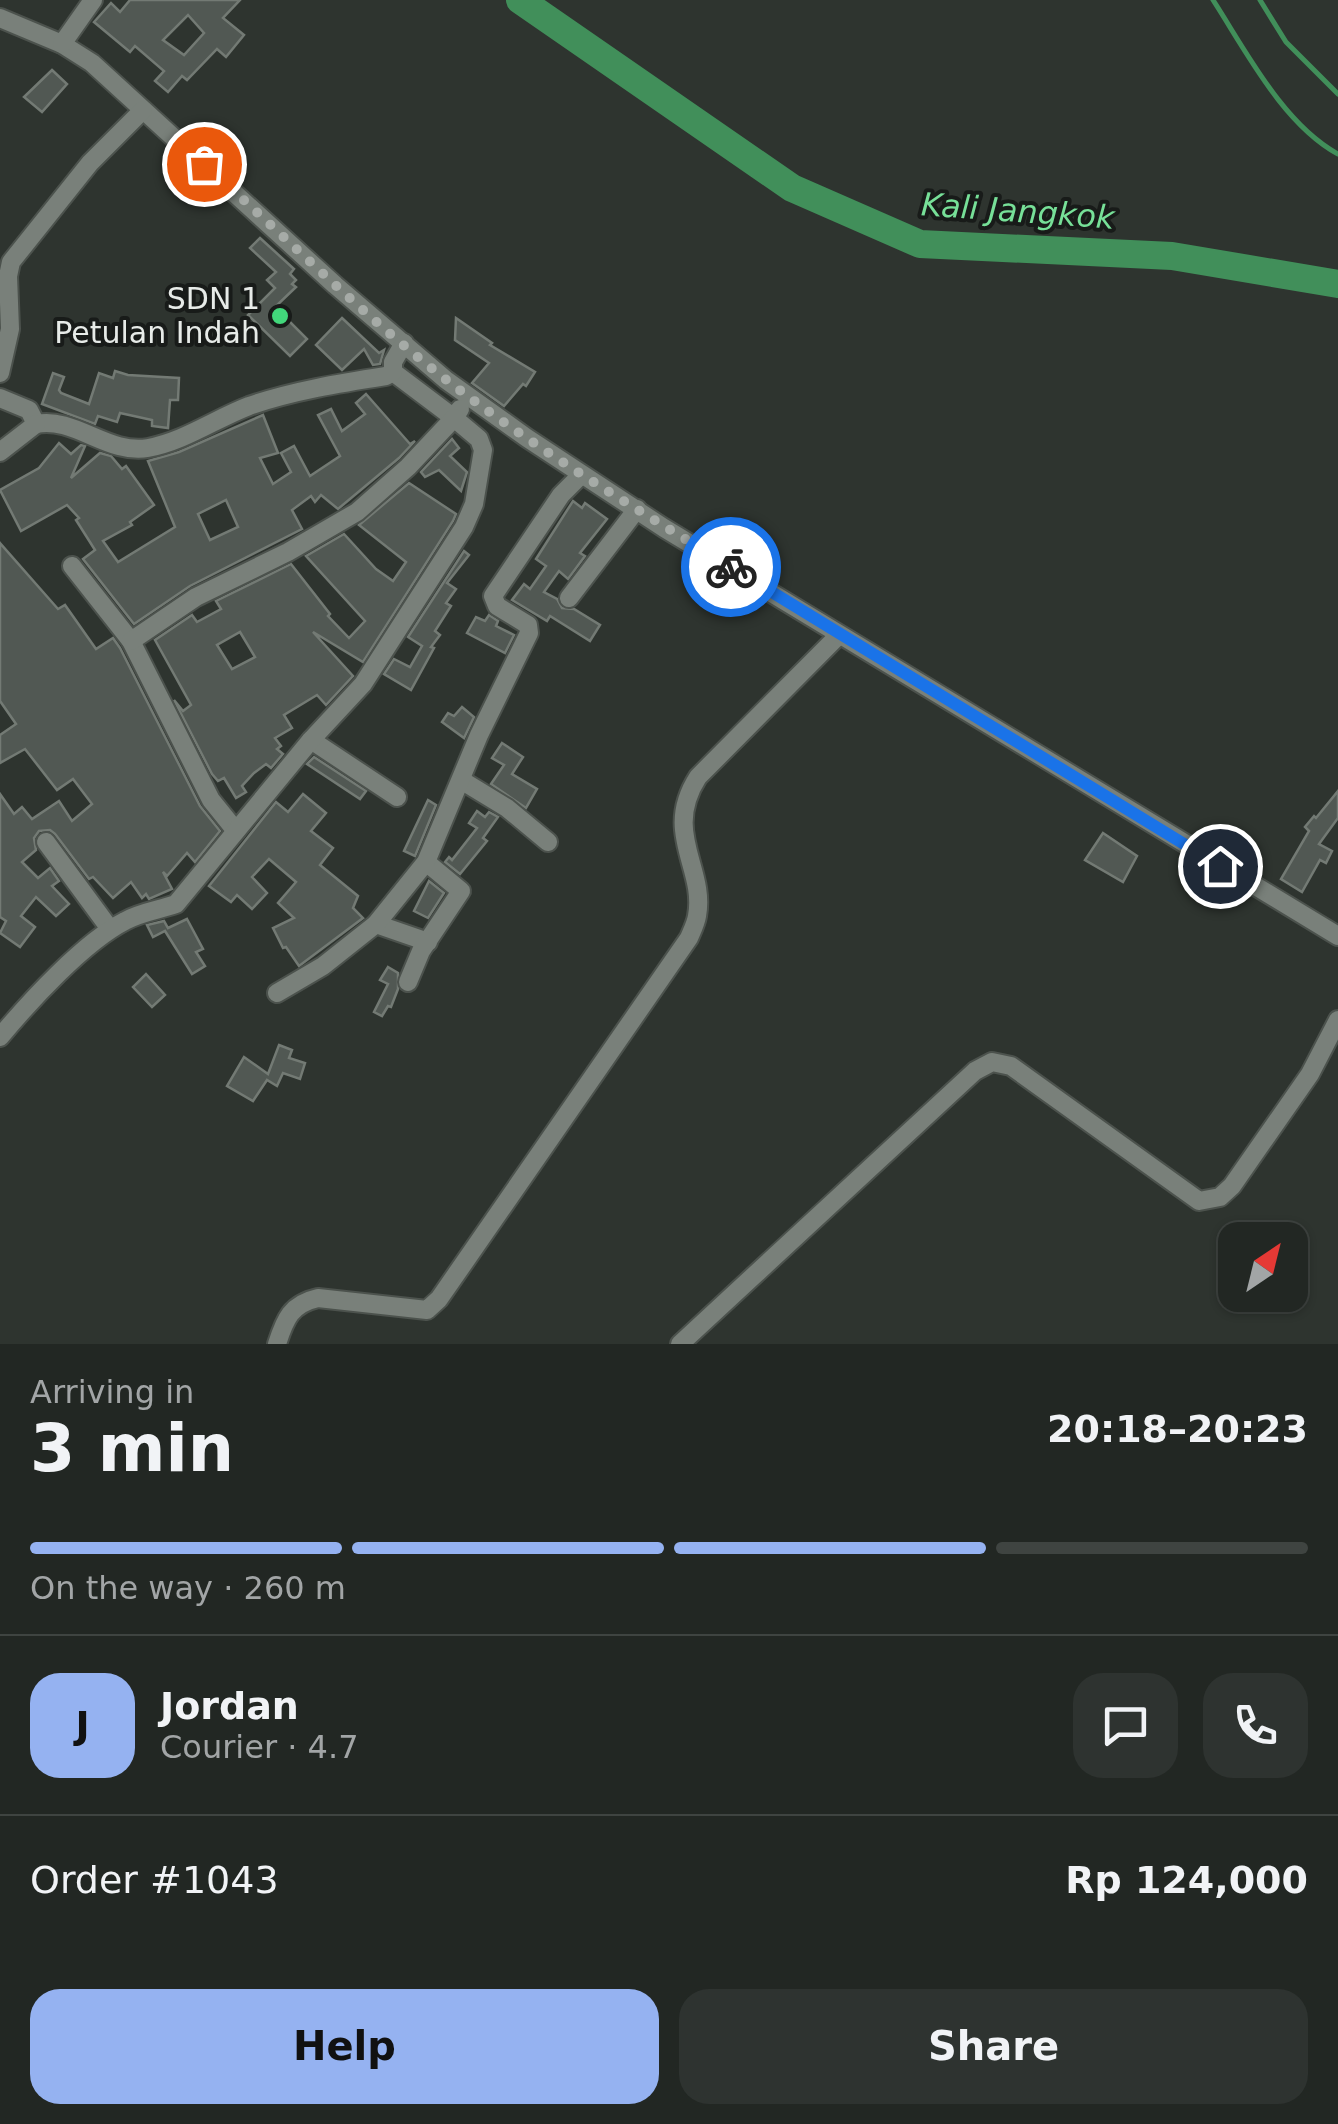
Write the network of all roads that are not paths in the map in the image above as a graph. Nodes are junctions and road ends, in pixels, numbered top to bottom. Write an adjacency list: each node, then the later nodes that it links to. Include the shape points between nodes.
1 (93, 0): 3 (street)
2 (0, 18): 3 (street)
3 (62, 44): 4 (street)
4 (143, 110): 5 (street); 7 (street, via 90,162 11,262)
5 (404, 343): 6 (street); 8 (street)
6 (392, 372): 10 (street); 11 (street, via 257,404 151,447 122,448 56,424)
7 (0, 373)
8 (468, 396): 10 (street); 13 (street)
9 (0, 398): 11 (street, via 29,410)
10 (454, 418): 18 (street, via 357,512 196,598); 19 (street, via 483,450 471,514 363,684)
11 (36, 424): 12 (street)
12 (0, 452)
13 (582, 475): 14 (street); 20 (street, via 561,495 493,596 530,630)
14 (638, 510): 16 (street); 17 (street)
15 (72, 566): 18 (street)
16 (569, 598)
17 (839, 634): 28 (street); 34 (street, via 690,790 684,827 698,901 689,938 439,1299 427,1310 318,1298 301,1302 290,1311)
18 (131, 642): 22 (street, via 211,800)
19 (311, 740): 21 (street); 22 (street)
20 (461, 780): 24 (street); 25 (street)
21 (397, 797)
22 (236, 831): 27 (street, via 176,904)
23 (46, 842): 27 (street)
24 (548, 842)
25 (426, 862): 26 (street); 29 (street, via 461,889)
26 (376, 924): 29 (street); 31 (street)
27 (110, 930): 33 (street)
28 (1338, 936)
29 (428, 942): 30 (street)
30 (408, 982)
31 (277, 993)
32 (1338, 1020): 35 (street, via 1310,1074 1232,1186 1210,1200 1199,1201 1162,1177 1011,1066 992,1062)
33 (0, 1036)
34 (277, 1344)
35 (680, 1344)

